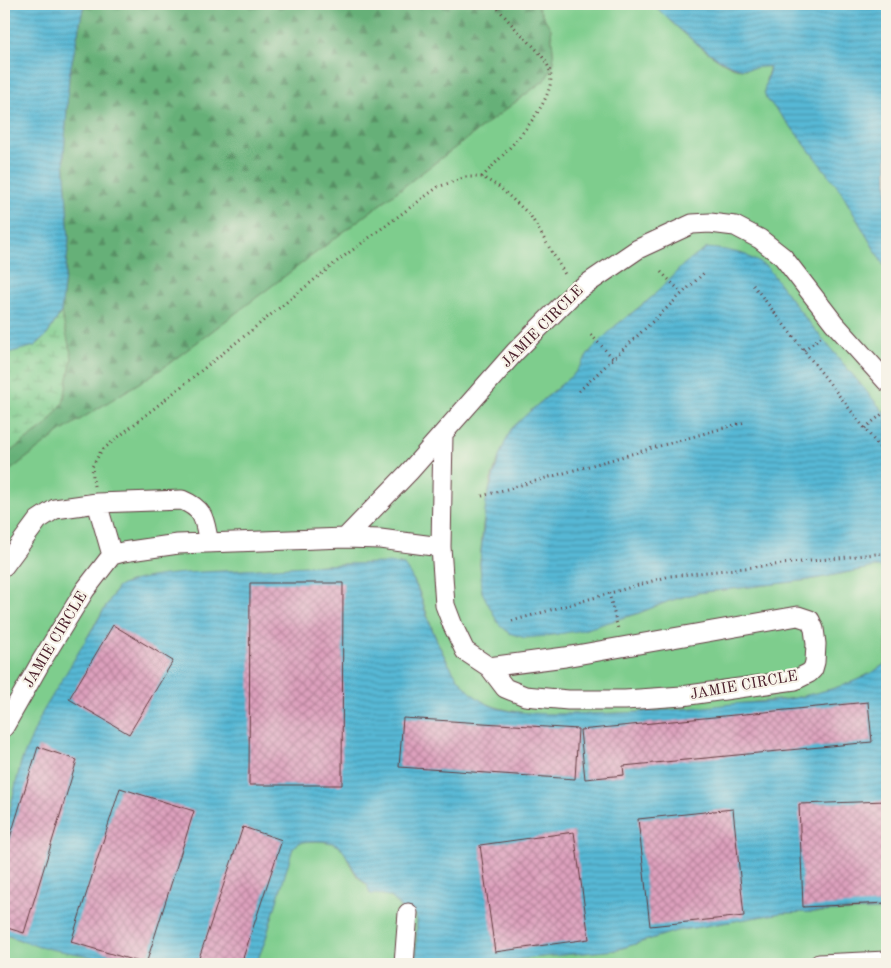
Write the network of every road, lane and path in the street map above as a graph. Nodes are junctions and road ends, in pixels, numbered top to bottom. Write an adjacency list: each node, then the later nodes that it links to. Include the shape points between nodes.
1 (494, 4): 2 (path, via 543,59 550,71 551,83 525,131)
2 (482, 177): 6 (path, via 498,186 530,215); 20 (path, via 466,177 438,187 339,260 101,451 92,467)
3 (706, 271): 7 (path)
4 (661, 272): 7 (path)
5 (753, 285): 10 (path)
6 (576, 292): 12 (street, JAMIE CIRCLE, via 638,249 692,224 735,226 760,239 783,257 834,323); 17 (street, JAMIE CIRCLE, via 515,352)
7 (682, 293): 11 (path)
8 (825, 334): 10 (path)
9 (592, 335): 11 (path)
10 (804, 350): 16 (path)
11 (613, 358): 13 (path)
12 (887, 382)
13 (578, 391)
14 (887, 410): 16 (path)
15 (745, 422): 19 (path)
16 (864, 428): 18 (path)
17 (443, 434): 21 (street, JAMIE CIRCLE); 23 (street, JAMIE CIRCLE)
18 (887, 457)
19 (482, 496)
20 (96, 503): 22 (street, via 182,500 195,505 204,518); 25 (street); 26 (street, via 55,509 38,520)
21 (345, 538): 22 (street); 23 (street)
22 (209, 543): 25 (street, via 178,544)
23 (441, 547): 30 (street, JAMIE CIRCLE, via 445,605 452,626 465,652)
24 (885, 553): 27 (path, via 670,576)
25 (112, 555): 31 (street, JAMIE CIRCLE, via 85,590)
26 (4, 566)
27 (608, 593): 28 (path); 29 (path)
28 (512, 621)
29 (618, 632)
30 (489, 667): 30 (street, JAMIE CIRCLE, via 505,688 525,696 597,700 682,696 795,680 813,669 816,644 810,620 798,616)
31 (4, 727)
32 (408, 913): 34 (street)
33 (887, 961): 35 (street)
34 (404, 964)
35 (819, 964)

